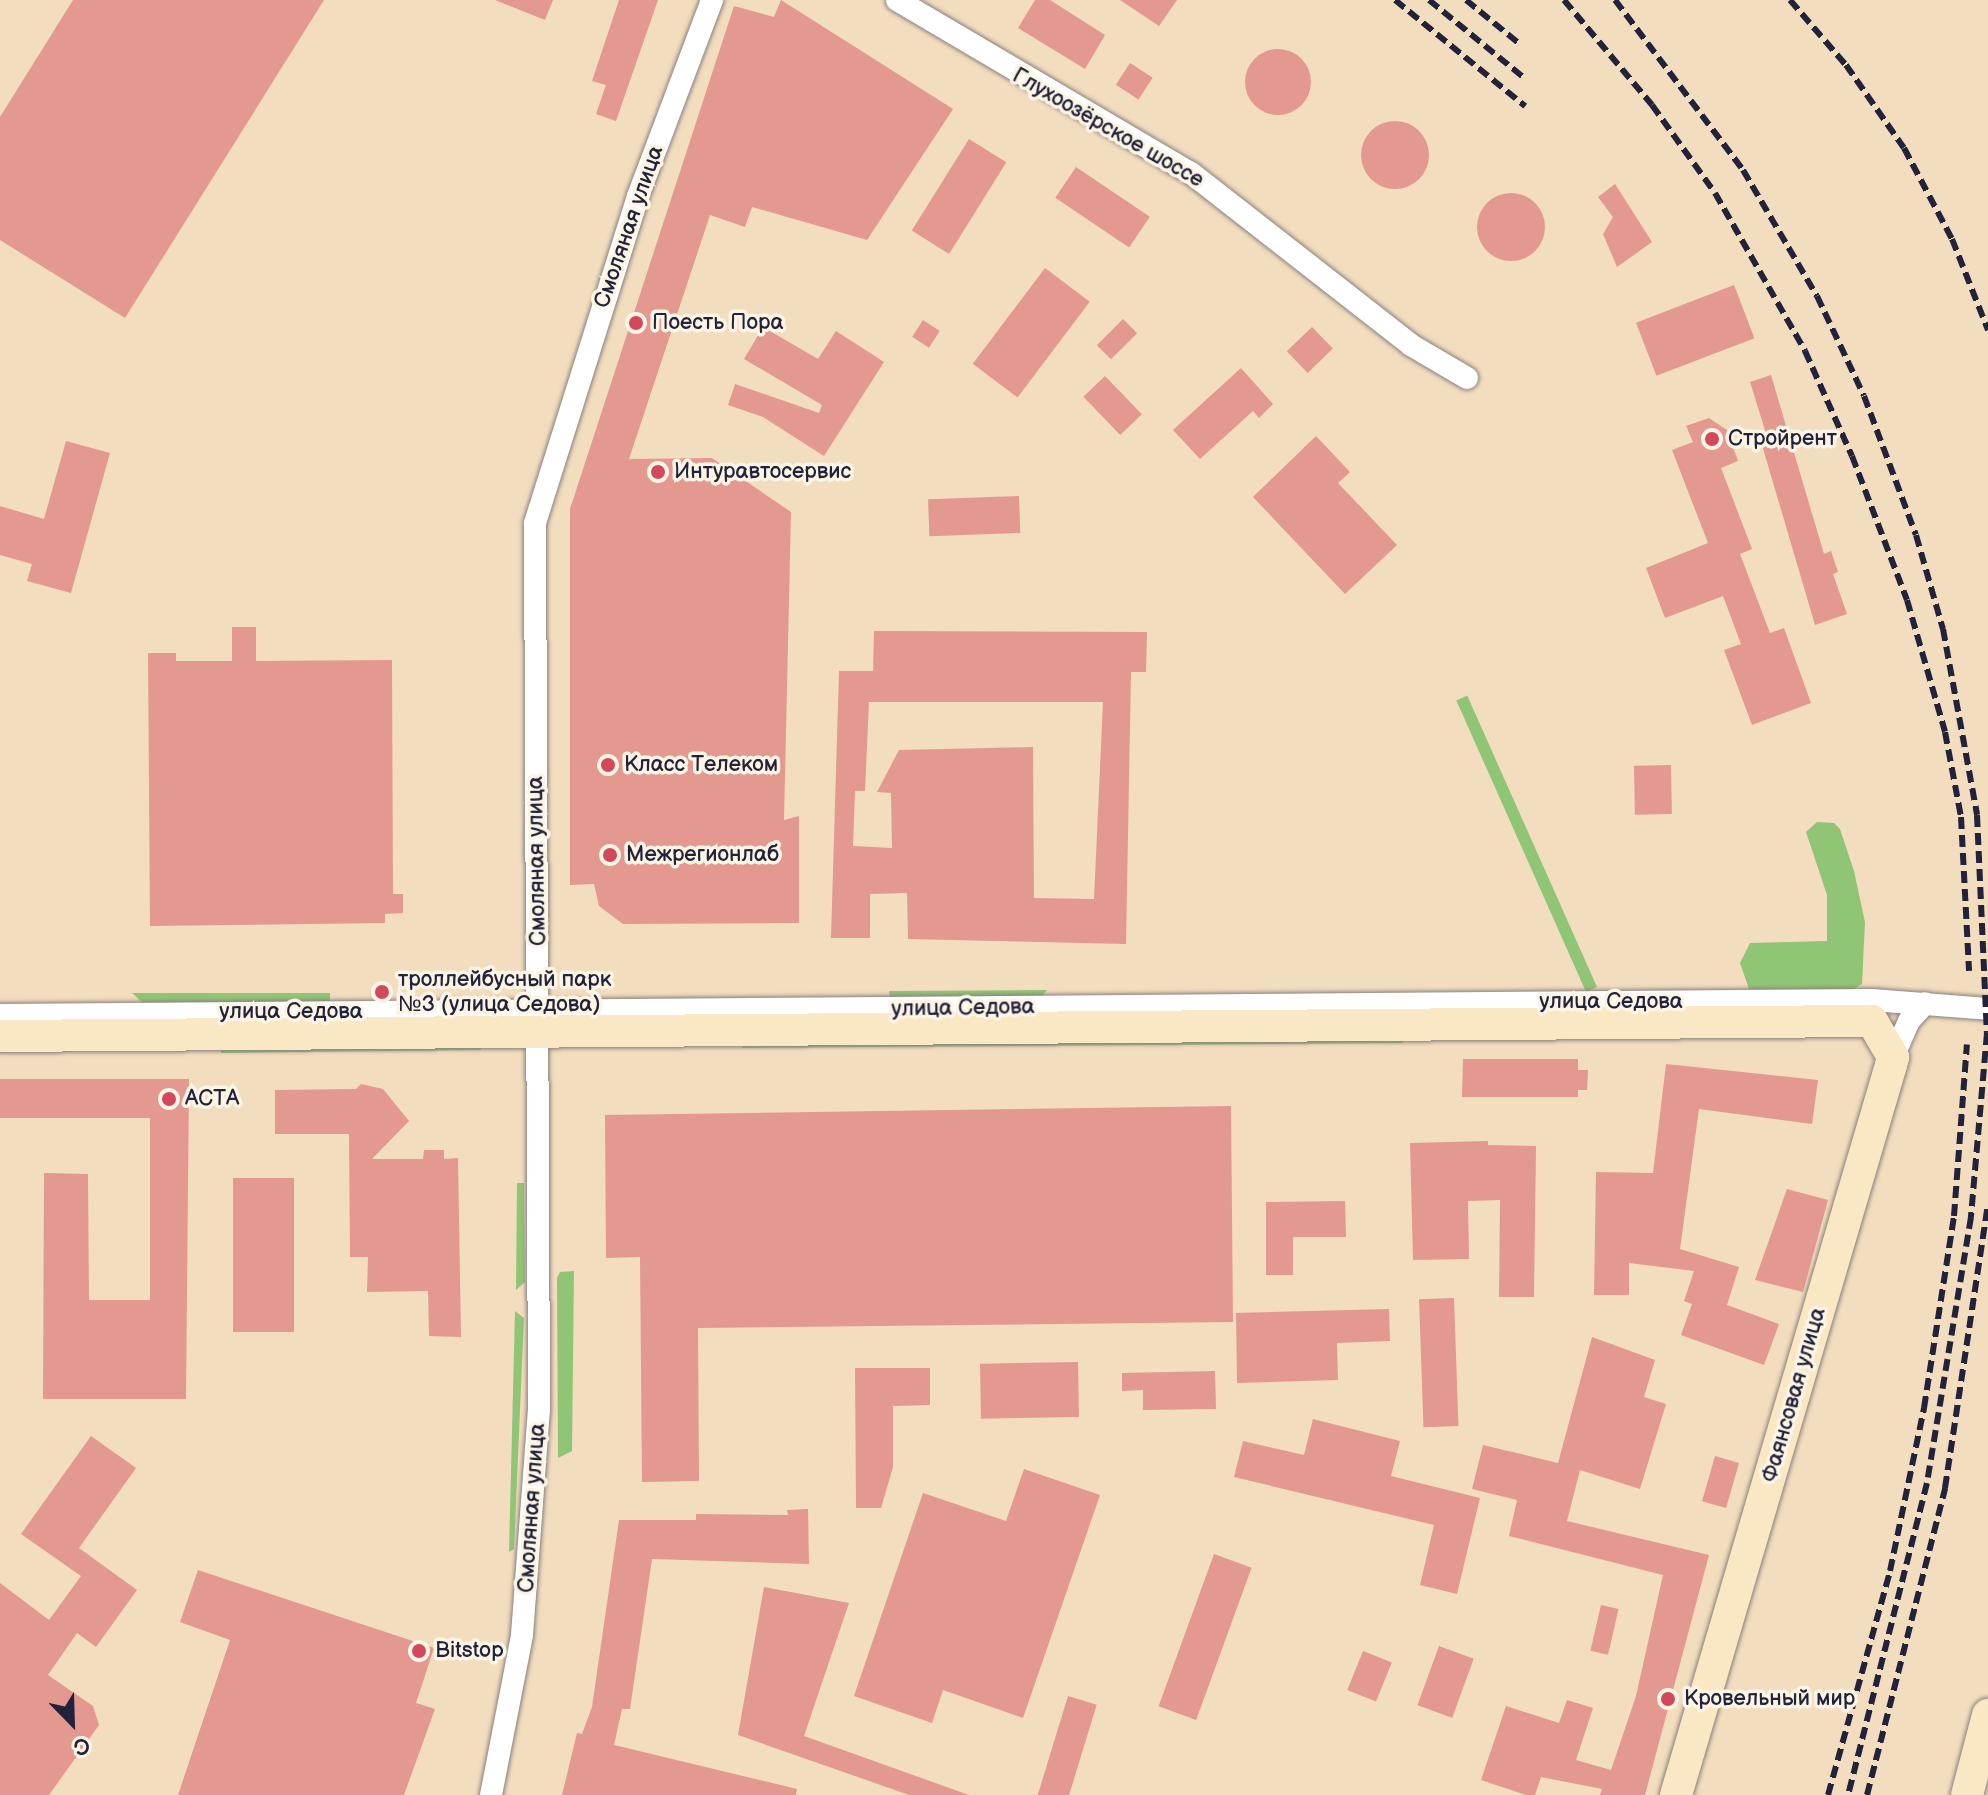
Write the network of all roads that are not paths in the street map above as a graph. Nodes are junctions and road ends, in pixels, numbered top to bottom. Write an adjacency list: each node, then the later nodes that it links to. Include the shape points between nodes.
1 (712, 0): 7 (street, Смоляная улица, via 638,196 538,504)
2 (897, 0): 3 (street, Глухоозёрское шоссе, via 1191,173 1411,345)
3 (1467, 378)
4 (1925, 1003): 5 (street); 7 (street, улица Седова); 9 (street, Фаянсовая улица, via 1909,1021)
5 (1988, 1009)
6 (0, 1015): 7 (street, улица Седова)
7 (539, 1020): 8 (street, улица Седова); 9 (street, улица Седова, via 1872,1021); 11 (street, Смоляная улица, via 540,1393 534,1508 522,1635)
8 (0, 1036)
9 (1893, 1057): 12 (street, Фаянсовая улица)
10 (1988, 1715): 13 (street)
11 (491, 1795)
12 (1676, 1795)
13 (1967, 1795)

